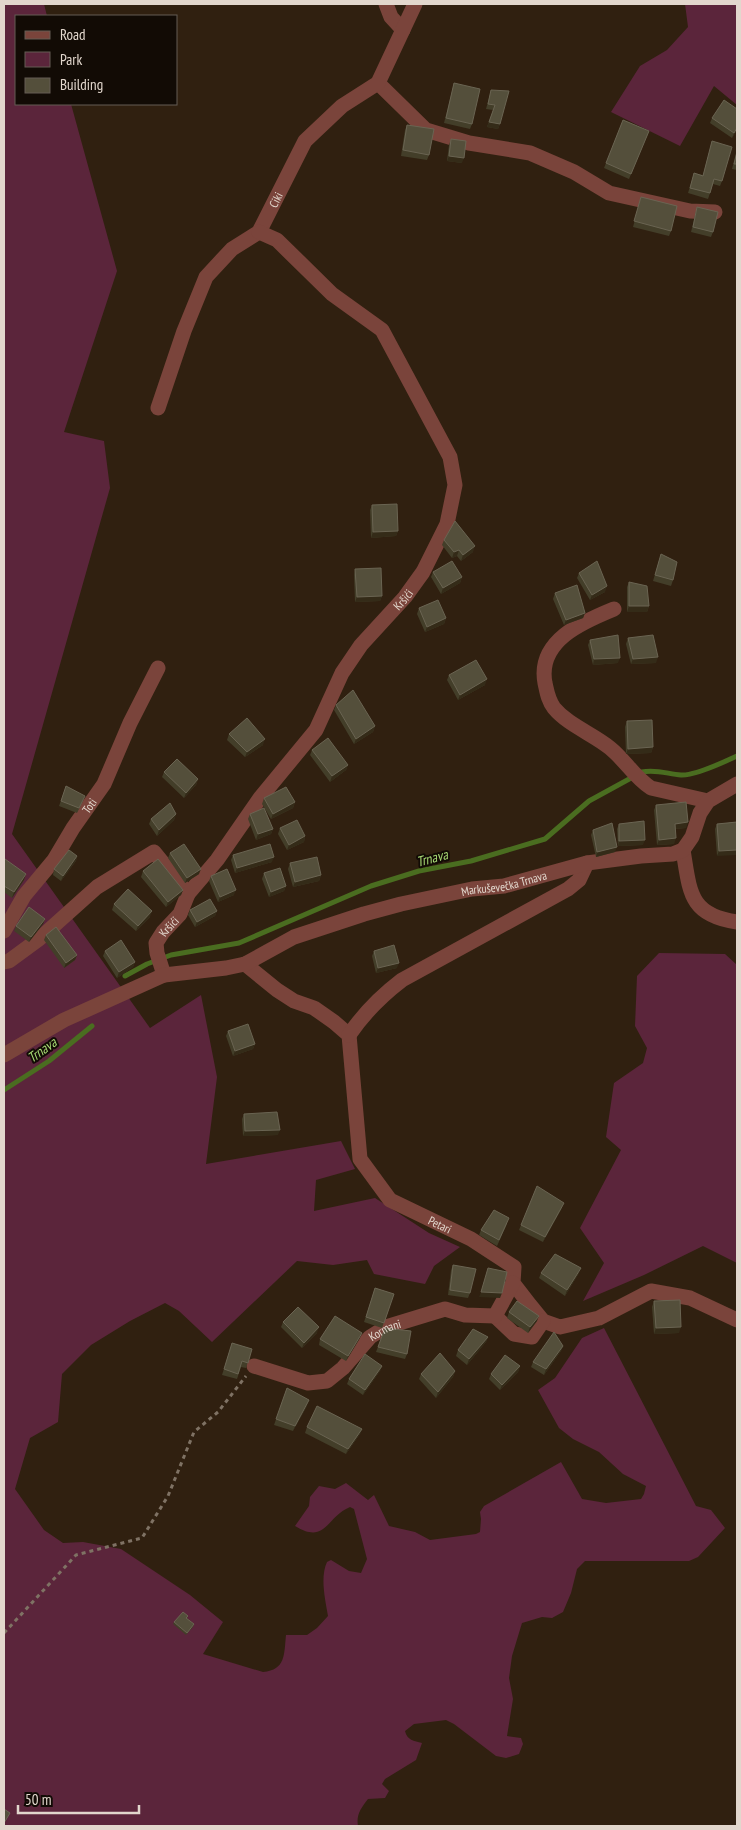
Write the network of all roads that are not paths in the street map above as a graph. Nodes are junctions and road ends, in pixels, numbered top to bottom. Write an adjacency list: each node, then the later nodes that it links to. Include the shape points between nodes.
1 (386, 4): 3 (street, via 391,17)
2 (415, 4): 3 (street)
3 (403, 30): 4 (street)
4 (378, 83): 5 (street, via 426,130 469,143 530,153 574,172 609,193 690,211); 6 (street, Ciki, via 342,106 305,141)
5 (716, 212)
6 (260, 232): 7 (street, via 232,249 206,277); 14 (street, Kršići, via 277,240 332,294 382,330 450,457 455,485 447,524 423,572 361,645 342,673 316,730 260,798 218,860)
7 (158, 408)
8 (614, 609): 11 (street, via 560,638 546,658 544,674 548,698 555,709 611,748 651,788)
9 (158, 668): 16 (street, Toti, via 104,784 54,860 24,896)
10 (737, 784): 11 (street)
11 (708, 801): 12 (street)
12 (683, 850): 13 (street, Markuševečka Trnava, via 673,854); 15 (street, via 690,889 697,905 714,916)
13 (587, 863): 19 (street, Markuševečka Trnava, via 504,886 472,889 364,914 294,937); 20 (street, via 579,880 568,889 402,980 383,994)
14 (188, 894): 17 (street, via 154,852 97,887 39,939); 18 (street, Kršići, via 180,914 156,943)
15 (737, 922)
16 (4, 931)
17 (4, 962)
18 (160, 964): 19 (street, via 226,968); 21 (street)
19 (246, 964): 20 (street, via 277,990 314,1008)
20 (349, 1035): 22 (street, Petari, via 360,1159 390,1200 471,1239 514,1267)
21 (4, 1055)
22 (513, 1282): 23 (street); 25 (street, Petari)
23 (495, 1316): 25 (street, via 514,1334 532,1336); 26 (street, Kormani, via 465,1315 445,1309 386,1327 370,1337 327,1381 308,1383)
24 (737, 1320): 25 (street, via 690,1298 651,1291 599,1318 560,1327)
25 (543, 1321)
26 (254, 1366)

